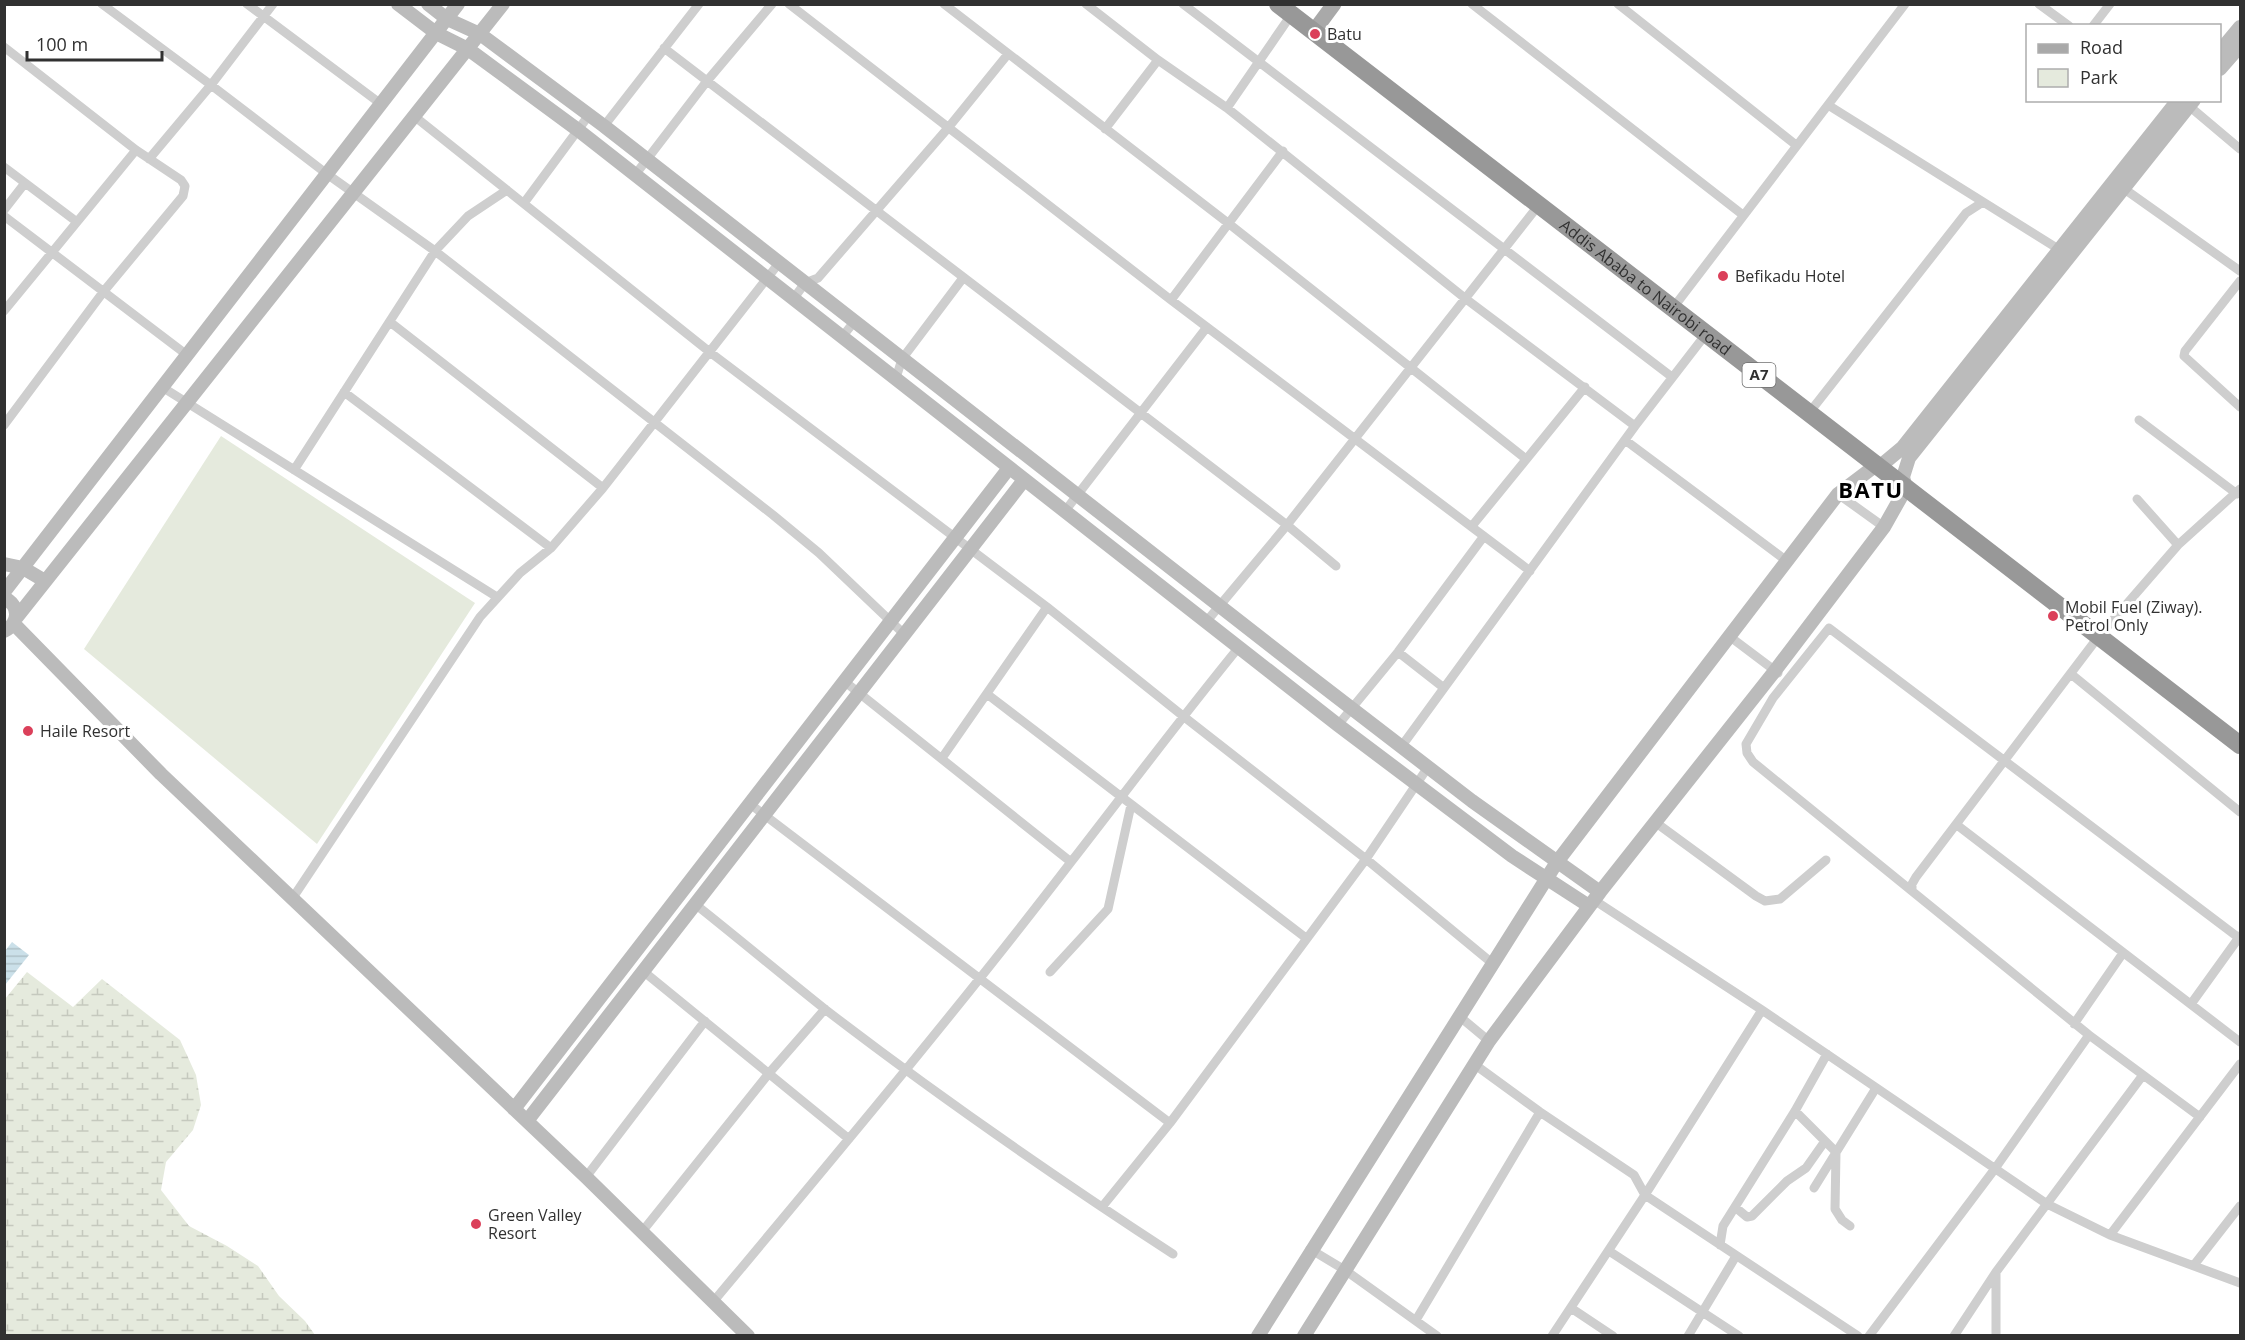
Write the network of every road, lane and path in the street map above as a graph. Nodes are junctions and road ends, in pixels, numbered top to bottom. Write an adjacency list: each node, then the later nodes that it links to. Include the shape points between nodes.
1 (102, 4): 41 (street)
2 (247, 4): 22 (street)
3 (273, 4): 22 (street)
4 (398, 4): 28 (street)
5 (428, 4): 23 (street)
6 (458, 4): 23 (street)
7 (503, 4): 29 (street)
8 (699, 4): 32 (street)
9 (772, 4): 39 (street)
10 (789, 4): 50 (street)
11 (944, 4): 35 (street)
12 (1086, 4): 36 (street)
13 (1183, 4): 37 (street)
14 (1334, 4): 27 (main road)
15 (1472, 4): 74 (street)
16 (1618, 4): 20 (street)
17 (1905, 4): 45 (street)
18 (2039, 4): 24 (street)
19 (2110, 4): 25 (street)
20 (1630, 8): 53 (street)
21 (1285, 10): 27 (highway, Addis Ababa to Nairobi road / A7); 37 (street)
22 (264, 17): 41 (street); 44 (street)
23 (447, 19): 28 (street); 29 (street)
24 (2066, 24)
25 (2095, 24)
26 (2241, 27): 34 (street)
27 (1314, 32): 69 (highway, Addis Ababa to Nairobi road / A7)
28 (436, 33): 33 (street); 44 (street)
29 (480, 34): 33 (street); 40 (street)
30 (2241, 46): 38 (street)
31 (4, 47): 55 (street)
32 (664, 48): 39 (street); 49 (street)
33 (468, 49): 42 (street); 48 (street)
34 (2221, 50)
35 (1008, 54): 50 (street); 51 (street)
36 (1158, 60): 46 (street); 51 (street)
37 (1258, 61): 46 (street); 80 (street)
38 (2221, 68)
39 (707, 81): 58 (street); 72 (street)
40 (547, 84): 42 (street); 47 (street)
41 (211, 85): 57 (street); 60 (street)
42 (536, 99): 52 (street)
43 (2181, 103): 54 (street); 63 (street); 79 (street)
44 (381, 105): 60 (street)
45 (1828, 105): 53 (street); 66 (street)
46 (1227, 108): 56 (street)
47 (589, 115): 49 (street); 52 (street)
48 (414, 116): 64 (street); 65 (street)
49 (604, 126): 58 (street)
50 (948, 128): 72 (street); 94 (street)
51 (1106, 129): 77 (street)
52 (578, 130): 61 (street); 68 (street)
53 (1796, 146): 74 (street)
54 (2241, 149)
55 (136, 150): 57 (street); 76 (street)
56 (1283, 151): 77 (street); 93 (street)
57 (149, 159): 90 (street, via 181,180 185,186 183,195)
58 (647, 160): 61 (street); 71 (street)
59 (4, 167): 62 (street)
60 (327, 174): 65 (street); 104 (street)
61 (635, 175): 78 (street)
62 (26, 183): 70 (street); 76 (street)
63 (2123, 188): 84 (street); 85 (street)
64 (507, 190): 68 (street); 81 (street, via 468,216)
65 (353, 193): 81 (street); 112 (street)
66 (1969, 193): 67 (street); 73 (street)
67 (1983, 202): 73 (street); 79 (street)
68 (524, 203): 103 (street)
69 (1538, 206): 80 (street); 96 (highway, Addis Ababa to Nairobi road / A7)
70 (4, 210)
71 (711, 210): 78 (street); 83 (street)
72 (877, 210): 87 (street); 88 (street)
73 (1966, 213): 115 (street)
74 (1743, 215): 96 (street)
75 (4, 216): 82 (street)
76 (77, 222): 82 (street)
77 (1228, 223): 94 (street); 106 (street)
78 (698, 226): 86 (street)
79 (2060, 249): 84 (street); 125 (street, via 1902,448)
80 (1504, 250): 93 (street); 107 (street)
81 (435, 251): 98 (street); 118 (street)
82 (53, 252): 90 (street); 97 (street)
83 (779, 263): 86 (street); 88 (street)
84 (2062, 265): 130 (street, via 1909,458 1903,477)
85 (2241, 272)
86 (768, 277): 92 (street); 103 (street)
87 (963, 278): 105 (street); 114 (street)
88 (812, 280): 91 (street); 92 (street)
89 (2241, 281): 113 (street, via 2184,356)
90 (104, 291): 104 (street); 119 (street)
91 (817, 292): 95 (street); 99 (street)
92 (794, 298): 95 (street)
93 (1466, 298): 106 (street); 110 (street)
94 (1171, 300): 100 (street)
95 (806, 308): 102 (street)
96 (1673, 308): 101 (highway, Addis Ababa to Nairobi road / A7)
97 (4, 311)
98 (390, 322): 111 (street); 129 (street)
99 (854, 322): 102 (street); 105 (street)
100 (1208, 327): 114 (street); 122 (street)
101 (1706, 334): 107 (street); 115 (highway, Addis Ababa to Nairobi road / A7)
102 (842, 337): 108 (street)
103 (711, 353): 118 (street); 140 (street)
104 (187, 355): 109 (street)
105 (902, 359): 108 (street); 116 (street)
106 (1412, 368): 122 (street); 124 (street)
107 (1672, 377): 120 (street)
108 (896, 378): 121 (street)
109 (162, 387): 112 (street); 148 (street)
110 (1585, 387): 120 (street); 124 (street)
111 (344, 392): 127 (street); 142 (street)
112 (187, 403): 127 (street); 151 (street)
113 (2241, 408)
114 (1141, 413): 132 (street); 136 (street)
115 (1809, 413): 125 (highway, Addis Ababa to Nairobi road / A7)
116 (974, 414): 121 (street); 132 (street)
117 (2139, 420): 131 (street)
118 (654, 423): 129 (street); 159 (street, via 795,533)
119 (4, 425)
120 (1635, 426): 123 (street)
121 (962, 430): 126 (street)
122 (1356, 439): 136 (street); 137 (street)
123 (1625, 440): 145 (street); 150 (street)
124 (1526, 459): 137 (street)
125 (1875, 466): 130 (highway, Addis Ababa to Nairobi road / A7); 133 (street)
126 (1009, 468): 128 (street); 140 (street)
127 (294, 470): 154 (street)
128 (1024, 480): 135 (street); 143 (street)
129 (603, 488): 142 (street)
130 (1906, 488): 138 (street); 166 (highway, Addis Ababa to Nairobi road / A7)
131 (2239, 491): 141 (street)
132 (1078, 494): 135 (street); 144 (street)
133 (1838, 494): 138 (street); 145 (street)
134 (2137, 499): 141 (street)
135 (1065, 511): 149 (street)
136 (1287, 525): 147 (street); 157 (street)
137 (1472, 526): 139 (street)
138 (1884, 527): 170 (street)
139 (1484, 536): 150 (street); 168 (street)
140 (955, 538): 143 (street); 152 (street)
141 (2178, 545): 166 (street)
142 (551, 548): 154 (street)
143 (970, 549): 156 (street); 158 (street)
144 (1152, 553): 149 (street); 157 (street)
145 (1787, 561): 165 (street)
146 (4, 564): 148 (street)
147 (1336, 566)
148 (23, 568): 151 (street); 153 (street)
149 (1139, 569): 161 (street)
150 (1530, 571): 175 (street)
151 (45, 581): 162 (street)
152 (916, 589): 156 (street); 159 (street)
153 (4, 592)
154 (497, 597): 204 (street)
155 (4, 598): 162 (street, via 14,605)
156 (931, 600): 163 (street)
157 (1219, 605): 160 (street); 161 (street)
158 (1047, 607): 177 (street); 179 (street)
159 (892, 620): 163 (street); 173 (street)
160 (1237, 620): 164 (street); 169 (street)
161 (1206, 622): 164 (street)
162 (12, 624): 204 (street)
163 (904, 634): 176 (street)
164 (1225, 636): 167 (street)
165 (1729, 636): 170 (street); 201 (street)
166 (2100, 636): 171 (street); 181 (highway, Addis Ababa to Nairobi road / A7)
167 (1239, 647): 174 (street); 179 (street)
168 (1398, 652): 175 (street); 178 (street)
169 (1303, 671): 174 (street); 178 (street)
170 (1774, 672): 172 (street); 194 (street)
171 (2071, 674): 184 (street); 191 (street)
172 (1788, 678): 184 (street, via 1829,628); 203 (street, via 1763,712 1746,744 1747,753 1816,815)
173 (844, 681): 176 (street); 189 (street)
174 (1290, 687): 180 (street)
175 (1444, 688): 182 (street)
176 (859, 693): 183 (street); 192 (street)
177 (987, 694): 183 (street); 187 (street)
178 (1351, 708): 180 (street); 182 (street)
179 (1183, 716): 187 (street); 198 (street)
180 (1338, 725): 186 (street)
181 (2241, 745)
182 (1401, 747): 185 (street)
183 (942, 758): 200 (street)
184 (2006, 760): 195 (street); 207 (street)
185 (1428, 767): 186 (street); 188 (street)
186 (1416, 784): 193 (street); 198 (street)
187 (1120, 796): 190 (street); 200 (street)
188 (1472, 801): 193 (street); 196 (street)
189 (750, 804): 192 (street); 230 (street)
190 (1131, 805): 208 (street); 212 (street, via 1108,909)
191 (2241, 812)
192 (764, 815): 206 (street); 213 (street)
193 (1460, 817): 197 (street)
194 (1655, 822): 199 (street, via 1765,901 1780,899); 205 (street)
195 (1957, 825): 203 (street, via 1916,878); 209 (street)
196 (1525, 839): 197 (street); 201 (street)
197 (1512, 856): 202 (street)
198 (1366, 859): 208 (street); 210 (street)
199 (1826, 860)
200 (1071, 862): 213 (street)
201 (1557, 862): 202 (street); 205 (street)
202 (1546, 878): 205 (street); 210 (street)
203 (1912, 890): 219 (street)
204 (292, 899): 230 (street)
205 (1594, 899): 216 (street); 221 (street)
206 (695, 904): 211 (street); 215 (street)
207 (2240, 937): 214 (street)
208 (1305, 938): 235 (street)
209 (2123, 953): 214 (street); 219 (street)
210 (1492, 963): 217 (street)
211 (643, 971): 218 (street); 234 (street)
212 (1050, 972)
213 (979, 978): 226 (street); 235 (street)
214 (2191, 1004): 222 (street)
215 (825, 1009): 226 (street); 227 (street)
216 (1761, 1010): 223 (street); 242 (street)
217 (1459, 1016): 221 (street); 251 (street)
218 (705, 1021): 227 (street); 240 (street)
219 (2074, 1024): 220 (street)
220 (2089, 1035): 228 (street); 239 (street)
221 (1489, 1041): 224 (street)
222 (2241, 1042)
223 (1827, 1054): 229 (street); 231 (street)
224 (1474, 1064): 232 (street); 256 (street)
225 (2241, 1064): 233 (street)
226 (906, 1070): 236 (street); 244 (street)
227 (770, 1072): 236 (street); 248 (street)
228 (2143, 1076): 233 (street); 243 (street)
229 (1876, 1088): 238 (street); 239 (street)
230 (514, 1109): 234 (street)
231 (1795, 1111): 237 (street); 245 (street)
232 (1540, 1112): 242 (street, via 1635,1176); 264 (street)
233 (2200, 1117): 249 (street)
234 (527, 1121): 240 (street)
235 (1170, 1123): 244 (street)
236 (849, 1139): 259 (street)
237 (1825, 1141): 238 (street); 245 (street, via 1806,1168 1752,1216 1747,1217)
238 (1836, 1152): 241 (street); 247 (street, via 1835,1209)
239 (1994, 1170): 243 (street); 274 (street)
240 (586, 1178): 248 (street)
241 (1814, 1188)
242 (1646, 1195): 250 (street); 252 (street)
243 (2047, 1204): 249 (street); 257 (street)
244 (1102, 1207): 253 (street)
245 (1735, 1207): 250 (street, via 1720,1232)
246 (2240, 1207): 255 (street)
247 (1850, 1226)
248 (641, 1233): 259 (street)
249 (2110, 1234): 255 (street)
250 (1720, 1245): 254 (street)
251 (1310, 1249): 256 (street); 266 (street)
252 (1609, 1251): 262 (street); 263 (street)
253 (1173, 1254)
254 (1736, 1256): 263 (street); 273 (street)
255 (2194, 1265): 258 (street)
256 (1345, 1270): 264 (street); 267 (street)
257 (1996, 1272): 260 (street); 261 (street)
258 (2241, 1283)
259 (713, 1302): 265 (street)
260 (1995, 1302): 261 (street); 276 (street)
261 (1975, 1304): 275 (street)
262 (1571, 1308): 269 (street); 270 (street)
263 (1704, 1312): 271 (street); 272 (street)
264 (1416, 1320): 268 (street)
265 (748, 1335)
266 (1258, 1335)
267 (1304, 1335)
268 (1437, 1335)
269 (1552, 1335)
270 (1613, 1335)
271 (1688, 1335)
272 (1739, 1335)
273 (1858, 1335)
274 (1869, 1335)
275 (1954, 1335)
276 (1996, 1335)

